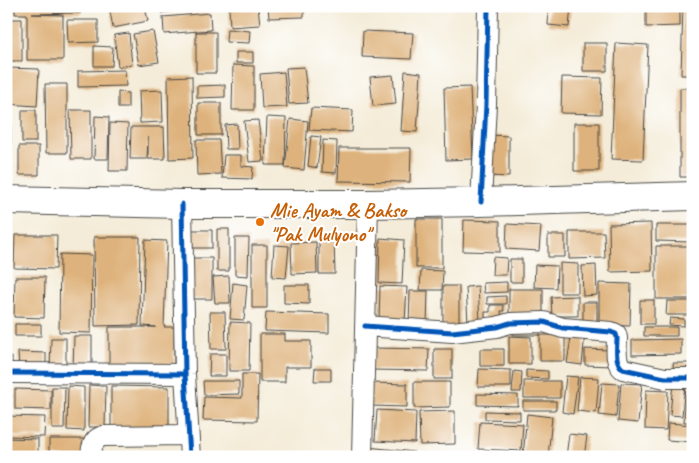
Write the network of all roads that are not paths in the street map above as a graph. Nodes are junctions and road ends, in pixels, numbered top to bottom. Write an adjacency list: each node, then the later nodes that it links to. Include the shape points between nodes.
1 (488, 6): 4 (street)
2 (693, 196): 4 (main road)
3 (6, 200): 5 (main road)
4 (481, 202): 6 (main road)
5 (182, 204): 6 (main road); 9 (street)
6 (368, 204): 7 (street)
7 (365, 326): 10 (street, via 452,332 510,323 544,322 563,328 612,332 617,338 617,362 623,369 665,378); 14 (street)
8 (6, 373): 9 (street)
9 (185, 374): 11 (street)
10 (693, 378)
11 (188, 435): 12 (street, via 103,436 94,442); 13 (street)
12 (91, 457)
13 (190, 457)
14 (362, 457)

